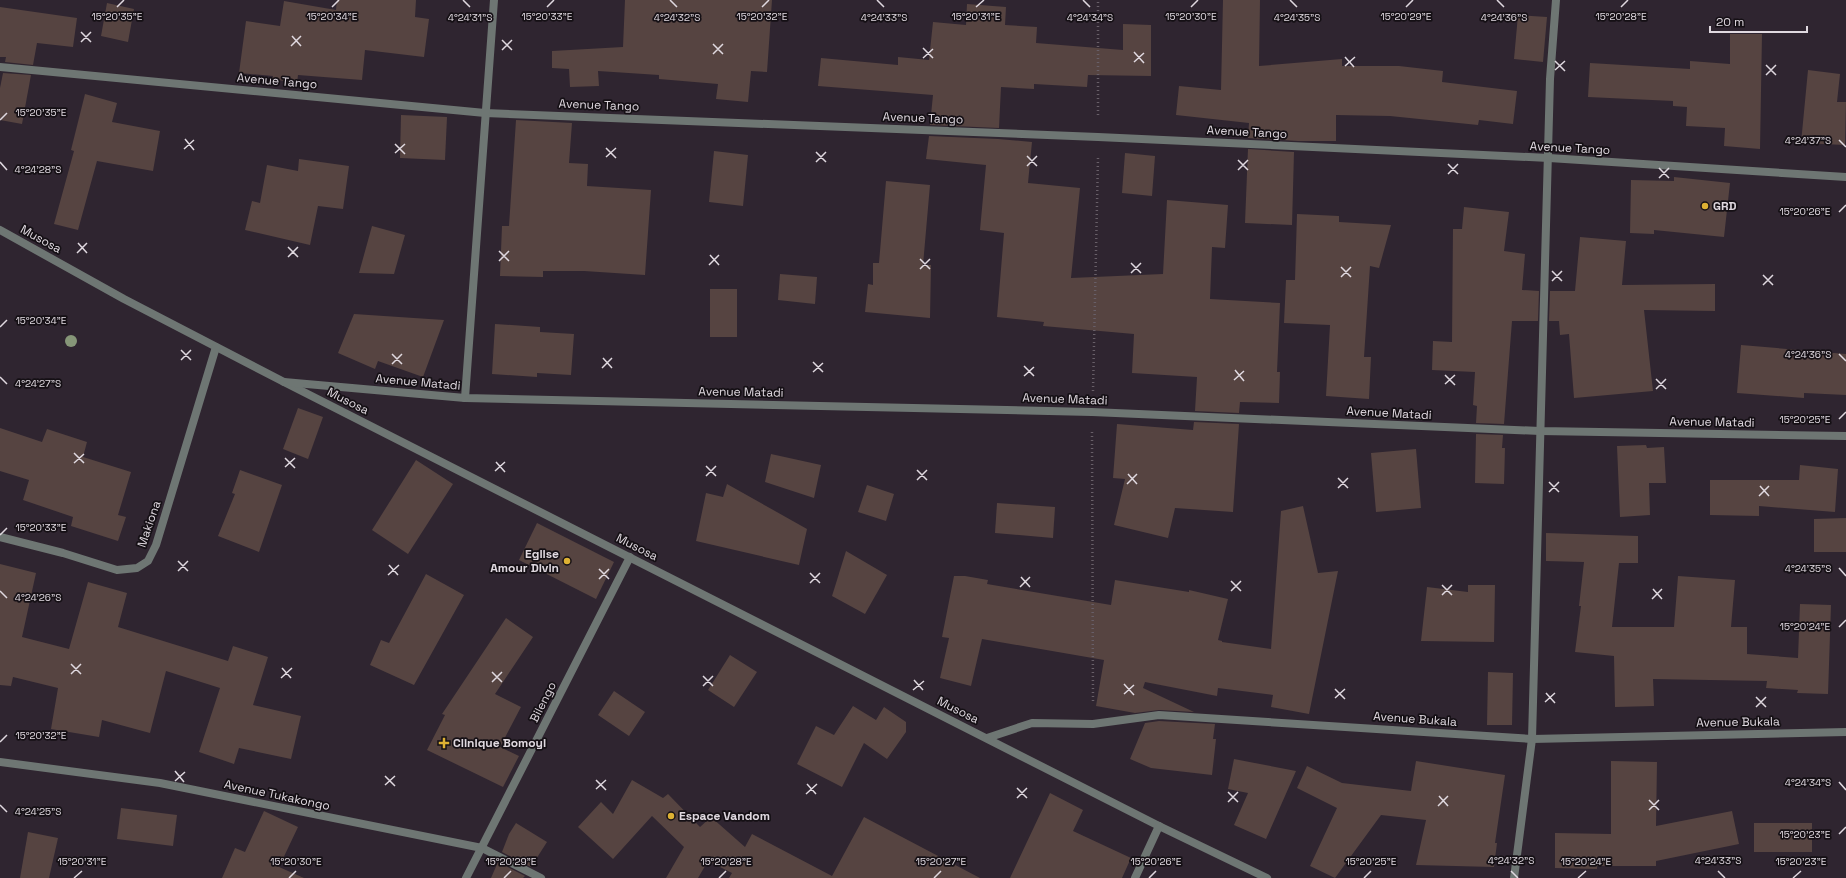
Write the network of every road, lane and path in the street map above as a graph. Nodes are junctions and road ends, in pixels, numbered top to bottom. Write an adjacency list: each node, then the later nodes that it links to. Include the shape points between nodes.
1 (494, 0): 5 (street)
2 (1098, 0): 6 (path)
3 (1556, 0): 7 (street, via 1550,79)
4 (0, 67): 5 (street, Avenue Tango)
5 (485, 113): 6 (street, Avenue Tango); 12 (street)
6 (1098, 137): 7 (street, Avenue Tango); 13 (path)
7 (1549, 158): 8 (street, Avenue Tango); 14 (street)
8 (1846, 177)
9 (0, 230): 10 (street, Musosa)
10 (216, 347): 11 (street, Musosa); 16 (street, Makiona, via 156,545 148,561 137,568 117,570)
11 (284, 382): 12 (street, Avenue Matadi); 17 (street, Musosa)
12 (465, 398): 13 (street, Avenue Matadi)
13 (1092, 412): 14 (street, Avenue Matadi); 18 (path)
14 (1540, 431): 15 (street, Avenue Matadi); 21 (street)
15 (1846, 436)
16 (0, 537)
17 (630, 558): 20 (street, Musosa); 24 (street, Bilengo)
18 (1093, 724): 20 (street, Avenue Bukala, via 1032,723); 21 (street, Avenue Bukala, via 1159,715)
19 (1846, 732): 21 (street, Avenue Bukala)
20 (987, 738): 23 (street, Musosa)
21 (1532, 739): 29 (street)
22 (0, 762): 24 (street, Avenue Tukakongo, via 160,783)
23 (1159, 826): 27 (street); 28 (street, Musosa)
24 (482, 848): 25 (street, Bilengo); 26 (street, Avenue Tukakongo)
25 (466, 878)
26 (541, 878)
27 (1136, 878)
28 (1267, 878)
29 (1514, 878)

